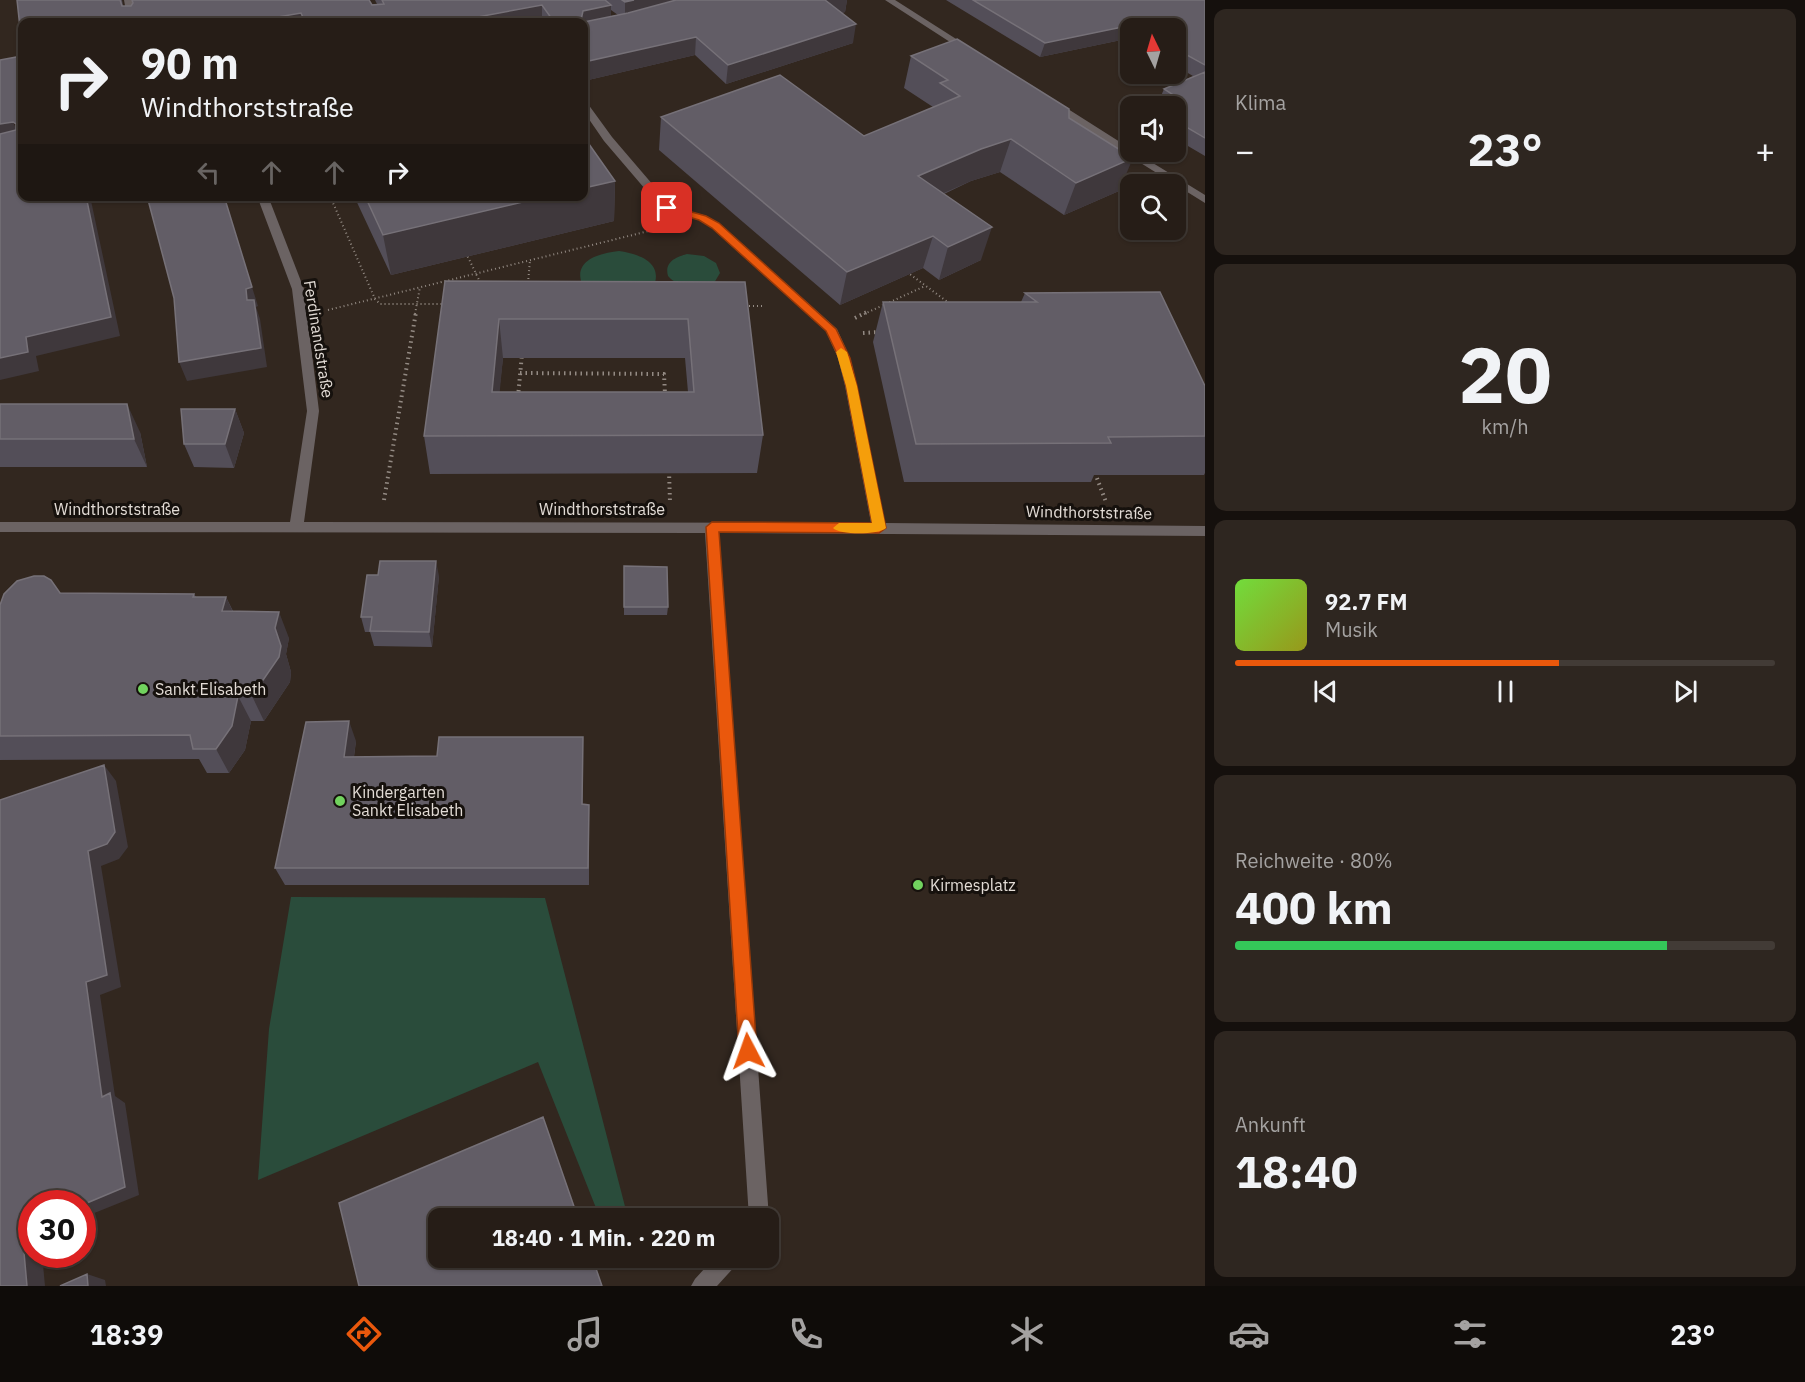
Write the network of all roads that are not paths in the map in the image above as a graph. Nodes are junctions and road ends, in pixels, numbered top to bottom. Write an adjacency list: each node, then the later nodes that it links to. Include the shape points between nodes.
1 (128, 0): 3 (street)
2 (889, 0): 4 (street)
3 (132, 18)
4 (978, 56)
5 (1047, 100): 7 (street)
6 (588, 112): 12 (street, via 667,208 703,218 716,226 832,331 851,386)
7 (1205, 200)
8 (264, 201): 10 (street, Ferdinandstraße, via 298,289 313,411)
9 (0, 527): 10 (street, Windthorststraße)
10 (296, 527): 11 (street, Windthorststraße)
11 (712, 527): 12 (street, Windthorststraße); 14 (street)
12 (879, 528): 13 (street, Windthorststraße)
13 (1205, 531)
14 (758, 1208)
15 (719, 1268): 16 (street)
16 (702, 1286)

